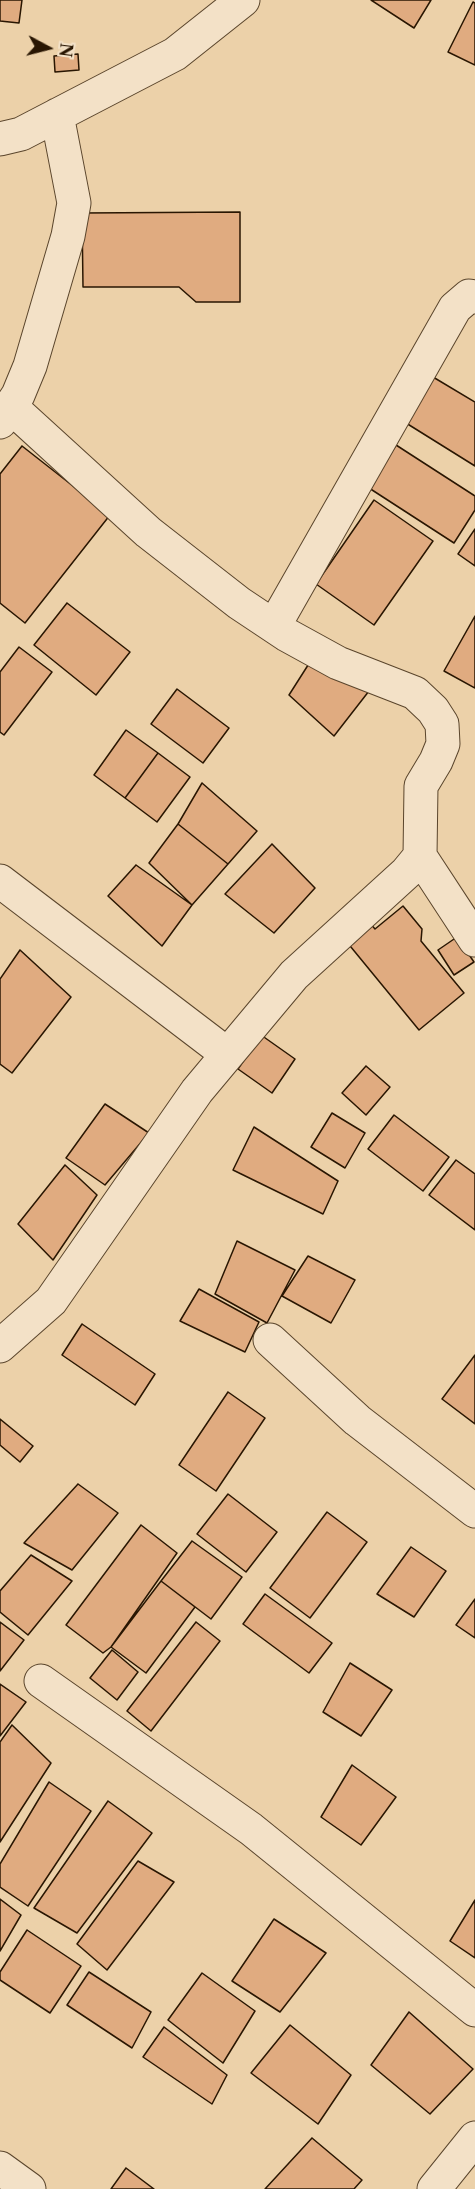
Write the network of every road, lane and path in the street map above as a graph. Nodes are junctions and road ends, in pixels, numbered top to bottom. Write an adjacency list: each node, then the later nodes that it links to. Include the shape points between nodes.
1 (243, 0): 2 (street, via 175,54)
2 (57, 115): 3 (street, via 21,134); 5 (street, via 74,204 30,366)
3 (0, 139)
4 (473, 294): 6 (street, via 454,308)
5 (5, 415): 6 (street, via 148,532)
6 (274, 626): 7 (street, via 338,663 415,693 442,724 442,744 421,786)
7 (420, 856): 9 (street); 10 (street, via 294,975)
8 (0, 881): 10 (street)
9 (475, 940)
10 (227, 1054): 12 (street, via 196,1091 51,1301)
11 (270, 1340): 13 (street, via 357,1420)
12 (0, 1346)
13 (475, 1511)
14 (41, 1681): 15 (street, via 251,1829)
15 (475, 2010)
16 (475, 2138): 19 (street)
17 (0, 2168): 18 (street)
18 (29, 2189)
19 (434, 2189)

